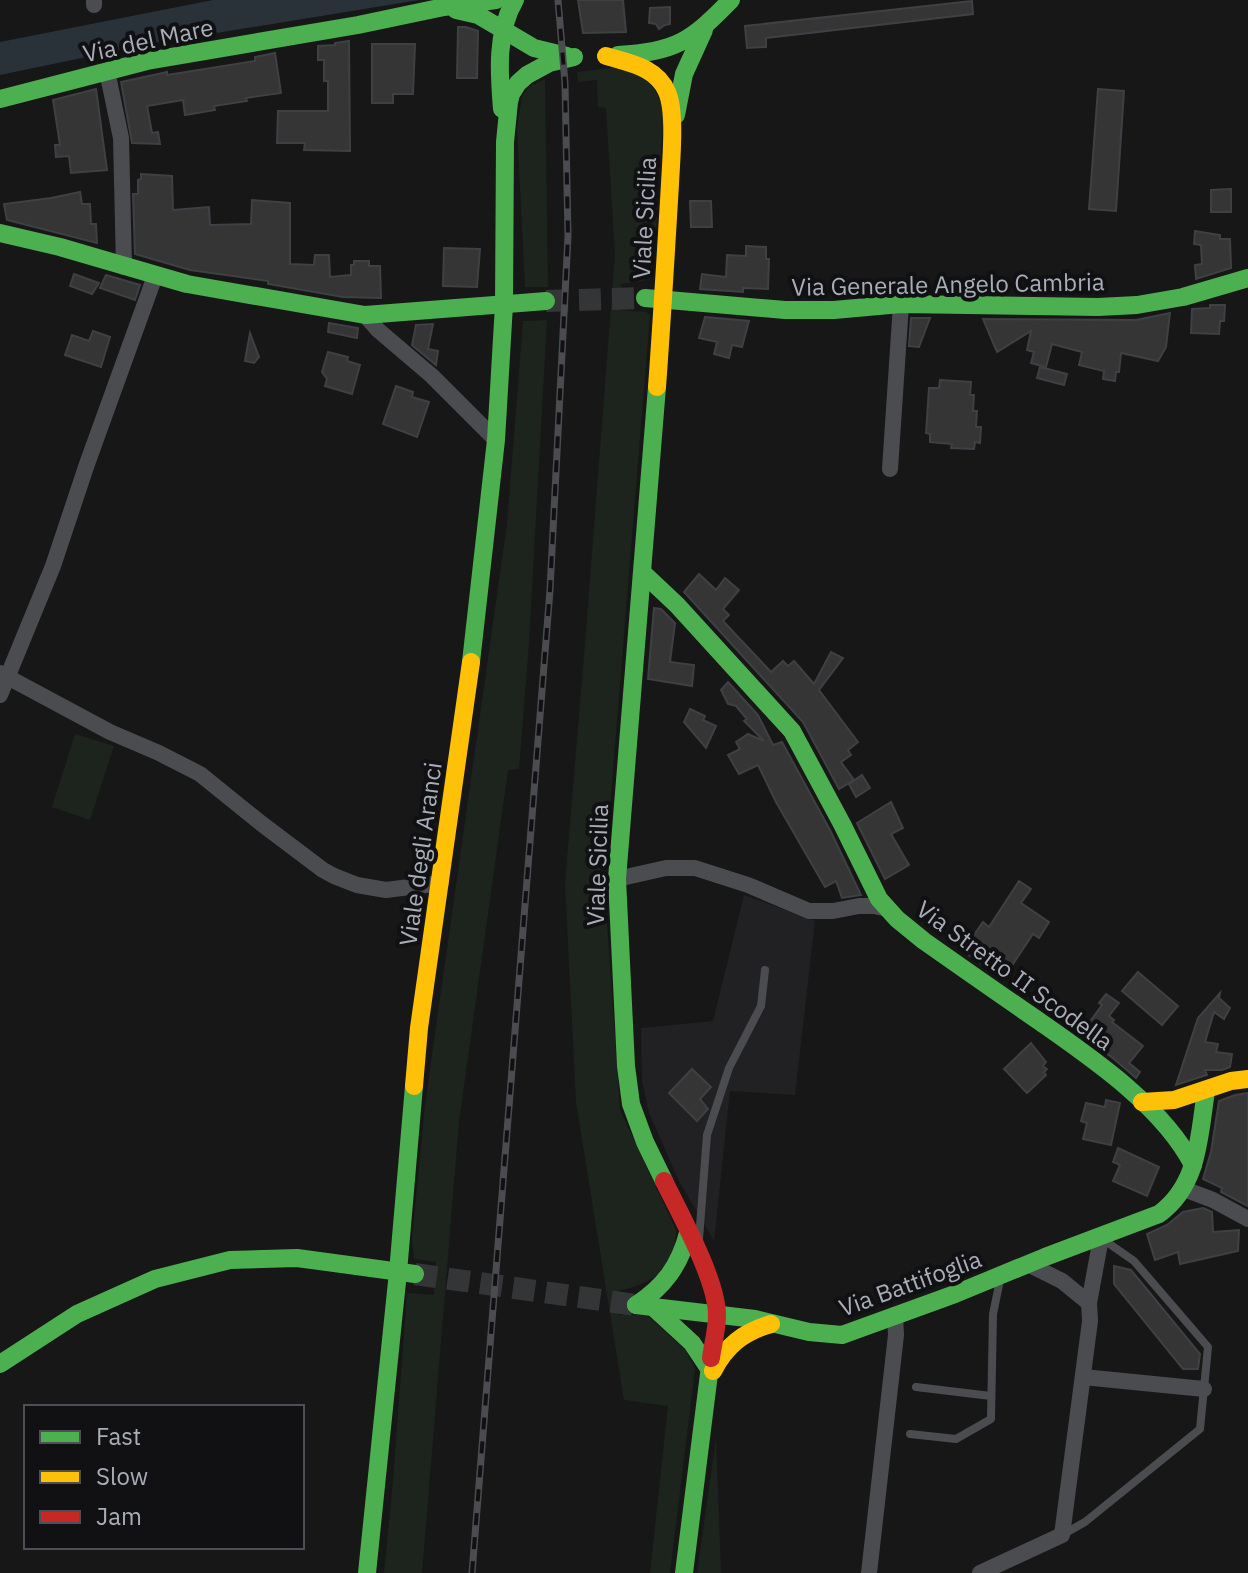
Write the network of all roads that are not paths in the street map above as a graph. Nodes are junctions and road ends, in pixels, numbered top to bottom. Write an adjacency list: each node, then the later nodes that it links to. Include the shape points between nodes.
1 (496, 0): 5 (street, Via del Mare)
2 (515, 0): 7 (street)
3 (722, 0): 6 (street)
4 (731, 0): 6 (street)
5 (444, 7): 7 (street, via 478,15); 10 (street, Via del Mare)
6 (707, 25): 8 (street, via 672,47); 12 (street, via 684,74)
7 (504, 30): 9 (street, via 534,48); 13 (street)
8 (606, 56): 9 (street); 12 (street, via 646,68 662,82)
9 (574, 57): 13 (street, via 539,68 518,83 509,102)
10 (107, 71): 11 (street, Via del Mare); 15 (street, via 121,138)
11 (0, 99)
12 (672, 140): 19 (street, Viale Sicilia)
13 (505, 142): 22 (street, Viale degli Aranci)
14 (0, 233): 15 (street)
15 (124, 267): 16 (street)
16 (155, 276): 23 (street); 27 (street, via 53,566)
17 (1248, 278): 21 (street, Via Generale Angelo Cambria, via 1137,305)
18 (645, 298): 19 (street, Via Generale Angelo Cambria)
19 (664, 299): 21 (street, Via Generale Angelo Cambria, via 785,310); 26 (street, Viale Sicilia)
20 (546, 301): 22 (street)
21 (901, 304): 25 (street)
22 (504, 305): 23 (street); 24 (street, Viale degli Aranci)
23 (365, 315): 24 (street)
24 (496, 440): 30 (street, Viale degli Aranci)
25 (890, 469)
26 (643, 573): 29 (street, Viale Sicilia); 31 (street, Via Stretto II Scodella, via 792,731)
27 (3, 675): 28 (street); 30 (street, via 200,774 334,876 386,890)
28 (0, 695)
29 (617, 879): 31 (street, via 666,868 695,868 809,911); 39 (street, Viale Sicilia, via 628,1088 636,1121)
30 (441, 883): 43 (street, Viale degli Aranci, via 419,1028)
31 (888, 909): 35 (street, Via Stretto II Scodella)
32 (765, 970): 41 (lane, via 761,1006 729,1068 707,1135)
33 (1248, 1079): 34 (street)
34 (1206, 1091): 35 (street); 36 (street)
35 (1142, 1102): 36 (street, Via Stretto II Scodella, via 1183,1146)
36 (1193, 1165): 37 (street)
37 (1184, 1189): 38 (street); 40 (street, Via Battifoglia, via 1159,1214)
38 (1248, 1219)
39 (688, 1233): 41 (street, Viale Sicilia); 46 (street, via 671,1276)
40 (1101, 1238): 42 (street, Via Battifoglia); 45 (street); 54 (lane, via 1134,1261 1208,1347)
41 (701, 1257): 47 (street, Viale Sicilia); 49 (street, via 740,1307)
42 (1028, 1264): 44 (street, Via Battifoglia); 45 (street)
43 (406, 1273): 50 (street, via 297,1258 230,1260 155,1279 77,1314); 59 (street, Viale degli Aranci)
44 (1001, 1275): 48 (street, Via Battifoglia); 55 (lane, via 993,1314)
45 (1089, 1303): 52 (street)
46 (645, 1306): 47 (street, Via Battifoglia); 51 (street, via 680,1330)
47 (717, 1314): 49 (street, Via Battifoglia); 51 (street, Viale Sicilia)
48 (895, 1315): 49 (street, Via Battifoglia, via 842,1335); 61 (street)
49 (766, 1322): 51 (street, via 737,1338)
50 (0, 1364)
51 (710, 1374): 60 (street, Viale Sicilia)
52 (1083, 1377): 54 (street); 57 (street)
53 (916, 1387): 55 (lane)
54 (1204, 1389): 57 (lane, via 1200,1429)
55 (991, 1396): 56 (lane, via 991,1419 956,1439)
56 (910, 1434)
57 (1062, 1535): 58 (street)
58 (990, 1571)
59 (367, 1573)
60 (684, 1573)
61 (869, 1573)

